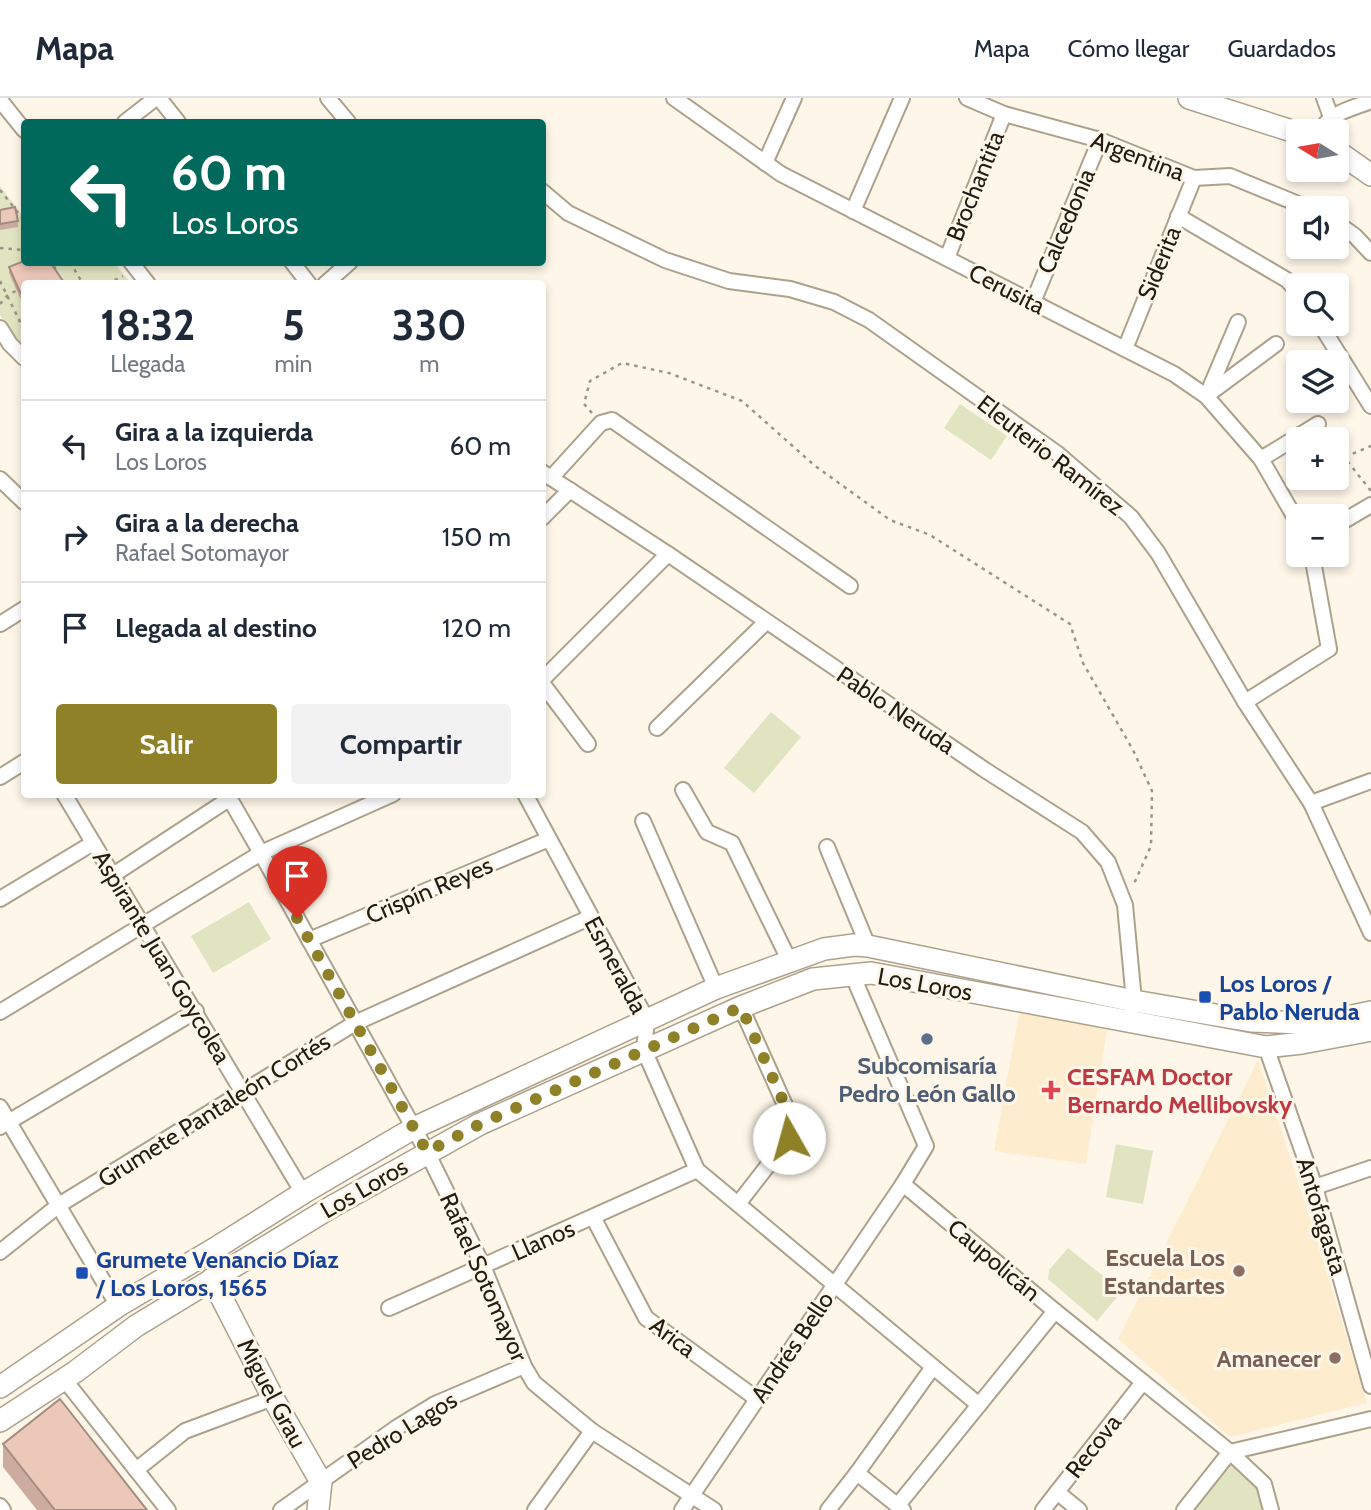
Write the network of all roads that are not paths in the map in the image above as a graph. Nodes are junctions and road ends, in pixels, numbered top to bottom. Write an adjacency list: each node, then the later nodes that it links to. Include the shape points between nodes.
1 (157, 98): 13 (street); 14 (street)
2 (328, 98): 15 (street)
3 (794, 98): 20 (street)
4 (902, 98): 25 (street)
5 (967, 98): 11 (street, Argentina)
6 (1189, 98): 17 (main road)
7 (1324, 98): 12 (street)
8 (0, 100): 16 (street)
9 (682, 100): 20 (street, Cerusita)
10 (1371, 100): 12 (street)
11 (1004, 114): 18 (street, Argentina); 29 (street, Brochantita)
12 (1331, 117)
13 (129, 119)
14 (175, 119)
15 (346, 119)
16 (21, 126)
17 (1286, 130)
18 (1100, 140): 22 (street, Argentina); 37 (street, Calcedonia)
19 (1349, 159): 21 (main road)
20 (765, 163): 25 (street, Cerusita)
21 (1371, 175)
22 (1194, 178): 24 (street, Argentina, via 1230,176); 26 (street, Siderita)
23 (546, 194): 65 (street, Eleuterio Ramírez, via 568,213 665,260 729,281 790,289 834,302 869,320 1058,454 1131,517 1158,553)
24 (1286, 199)
25 (853, 211): 29 (street, Cerusita)
26 (1178, 216): 33 (street); 43 (street, Siderita)
27 (1349, 231): 28 (street)
28 (1371, 253)
29 (947, 258): 37 (street, Cerusita)
30 (134, 266): 34 (street)
31 (295, 266): 35 (street)
32 (345, 266): 36 (street)
33 (1286, 279)
34 (145, 280)
35 (306, 280)
36 (330, 280)
37 (1032, 302): 43 (street, Cerusita)
38 (1238, 322): 45 (street)
39 (0, 328): 42 (street)
40 (1327, 336): 46 (street)
41 (1276, 344): 45 (street)
42 (5, 347): 44 (street)
43 (1125, 349): 45 (street, Cerusita)
44 (21, 356)
45 (1206, 396): 48 (street, Cerusita)
46 (1371, 406)
47 (1318, 424): 48 (street)
48 (1261, 459): 53 (street, Cerusita)
49 (547, 475): 51 (street, Pablo Neruda); 59 (street, via 601,423 612,420)
50 (1, 482): 52 (street)
51 (570, 490): 55 (street); 57 (street, Pablo Neruda)
52 (21, 499)
53 (1287, 504)
54 (1371, 505): 56 (street)
55 (546, 514)
56 (1349, 518)
57 (668, 554): 61 (street, Pablo Neruda); 63 (street)
58 (1314, 567): 65 (street, via 1329,649)
59 (850, 586)
60 (21, 611): 62 (street)
61 (765, 622): 66 (street); 94 (street, Pablo Neruda, via 1082,832 1108,862 1125,905)
62 (0, 624)
63 (546, 678)
64 (546, 687): 67 (street)
65 (1245, 702): 77 (street, Eleuterio Ramírez)
66 (657, 728)
67 (588, 744)
68 (21, 764): 69 (street)
69 (0, 777)
70 (1371, 781): 77 (street)
71 (682, 790): 91 (street, via 707,832 732,843)
72 (66, 798): 80 (street, Aspirante Juan Goycolea)
73 (227, 798): 83 (street)
74 (229, 798): 82 (street, Rafael Sotomayor)
75 (385, 798): 82 (street)
76 (527, 798): 79 (street, Esmeralda)
77 (1311, 803): 85 (street, Eleuterio Ramírez)
78 (643, 821): 93 (street)
79 (549, 839): 86 (street, Esmeralda); 89 (street, Crispín Reyes)
80 (93, 843): 83 (street, Aspirante Juan Goycolea); 84 (street)
81 (827, 847): 90 (street)
82 (261, 853): 87 (street); 89 (street, Rafael Sotomayor)
83 (113, 875): 87 (street, Aspirante Juan Goycolea)
84 (0, 899)
85 (1365, 903): 88 (street, Eleuterio Ramírez)
86 (591, 917): 99 (street, Esmeralda); 101 (street, Grumete Pantaleón Cortés)
87 (143, 925): 96 (street); 97 (street, Aspirante Juan Goycolea)
88 (1371, 933)
89 (309, 940): 101 (street, Rafael Sotomayor)
90 (868, 946): 91 (main road, Los Loros, via 824,949); 94 (main road, Los Loros)
91 (790, 962): 93 (main road, Los Loros)
92 (852, 974): 95 (main road, Los Loros, via 814,979); 100 (main road, Los Loros, via 871,973); 112 (street, via 926,1146)
93 (716, 988): 99 (main road, Los Loros)
94 (1134, 1000): 98 (main road, Los Loros, via 1277,1023); 100 (street, Pablo Neruda)
95 (741, 1007): 104 (main road, Los Loros); 115 (street, via 793,1123 789,1138)
96 (0, 1012)
97 (195, 1012): 105 (street, Aspirante Juan Goycolea); 107 (street)
98 (1371, 1012)
99 (647, 1020): 104 (street, Esmeralda); 108 (main road, Los Loros)
100 (1130, 1022): 103 (main road, Los Loros)
101 (355, 1023): 105 (street, Grumete Pantaleón Cortés); 108 (street, Rafael Sotomayor)
102 (1371, 1030): 103 (main road, Los Loros)
103 (1266, 1047): 113 (street, Antofagasta)
104 (644, 1050): 109 (main road, Los Loros); 111 (street, Esmeralda)
105 (242, 1091): 114 (street, Aspirante Juan Goycolea); 116 (street, Grumete Pantaleón Cortés)
106 (0, 1107): 107 (street)
107 (4, 1124): 116 (street)
108 (414, 1128): 109 (street, Rafael Sotomayor); 114 (main road, Los Loros)
109 (427, 1152): 119 (street, Rafael Sotomayor); 120 (main road, Los Loros)
110 (1371, 1168): 113 (street)
111 (697, 1170): 115 (street, Esmeralda); 117 (street, Llanos)
112 (903, 1184): 121 (street, Andrés Bello); 124 (street, Caupolicán)
113 (1315, 1187): 125 (street, Antofagasta)
114 (303, 1193): 122 (main road, Los Loros)
115 (738, 1204): 121 (street, Esmeralda)
116 (59, 1205): 118 (street, Grumete Pantaleón Cortés); 122 (street)
117 (593, 1217): 119 (street, Llanos); 133 (street, Arica, via 646,1318)
118 (0, 1252)
119 (483, 1266): 123 (street, Llanos); 126 (street, Rafael Sotomayor)
120 (212, 1279): 128 (main road, Los Loros, via 136,1326); 132 (main road, Miguel Grau)
121 (834, 1285): 127 (street, Esmeralda); 133 (street, Andrés Bello)
122 (118, 1306): 131 (main road, Los Loros)
123 (389, 1308)
124 (1055, 1311): 129 (street, Caupolicán); 134 (street)
125 (1368, 1364): 130 (street, Antofagasta)
126 (524, 1366): 137 (street, Rafael Sotomayor, via 534,1383); 141 (street, Pedro Lagos, via 435,1404)
127 (933, 1367): 134 (street, Esmeralda); 140 (street)
128 (64, 1379): 136 (main road, Los Loros); 139 (street)
129 (1143, 1382): 138 (street, Caupolicán); 142 (street, Recova)
130 (1371, 1386)
131 (0, 1387)
132 (273, 1398): 139 (street, via 185,1431); 141 (main road, Miguel Grau)
133 (757, 1399): 143 (street, Andrés Bello)
134 (979, 1405): 144 (street)
135 (1371, 1419): 138 (street)
136 (0, 1421)
137 (592, 1431): 143 (street, Rafael Sotomayor); 148 (street)
138 (1230, 1452): 154 (street); 155 (street, Caupolicán, via 1264,1484)
139 (136, 1470): 145 (street)
140 (858, 1473): 144 (street); 151 (street)
141 (321, 1482): 146 (street, Pedro Lagos); 147 (main road)
142 (1057, 1492): 152 (street, Recova); 153 (street)
143 (692, 1494): 149 (street, Andrés Bello); 150 (street, Rafael Sotomayor)
144 (900, 1508)
145 (168, 1510)
146 (281, 1510)
147 (318, 1510)
148 (535, 1510)
149 (681, 1510)
150 (714, 1510)
151 (828, 1510)
152 (1043, 1510)
153 (1079, 1510)
154 (1184, 1510)
155 (1271, 1510)

